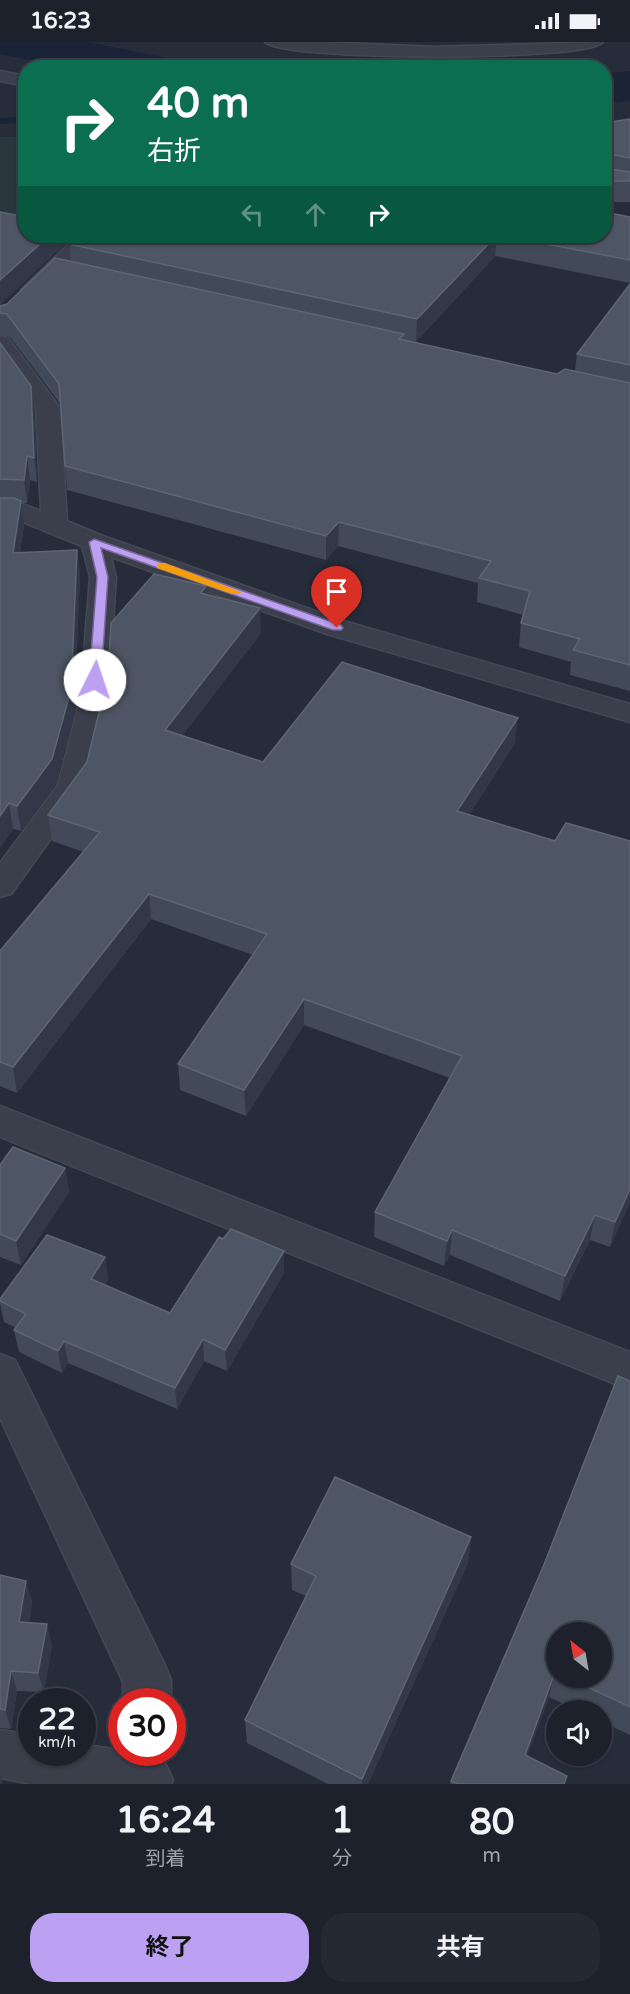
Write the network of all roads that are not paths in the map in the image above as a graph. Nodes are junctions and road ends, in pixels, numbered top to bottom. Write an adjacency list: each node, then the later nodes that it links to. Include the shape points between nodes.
1 (273, 42): 2 (street, via 446,53)
2 (595, 42)
3 (0, 76): 4 (street)
4 (18, 79)
5 (81, 243): 6 (street)
6 (54, 270): 7 (street); 8 (street)
7 (76, 275)
8 (19, 302)
9 (0, 343): 11 (street, via 48,408)
10 (0, 512): 11 (street, via 22,512)
11 (54, 524): 12 (street)
12 (94, 542): 13 (street, via 337,628); 14 (street, via 103,577 94,700 73,787)
13 (630, 713)
14 (0, 886)
15 (0, 1121): 16 (street)
16 (630, 1371)
17 (0, 1373): 18 (street, via 147,1680)
18 (147, 1688)
19 (0, 1754): 20 (street)
20 (148, 1772)

